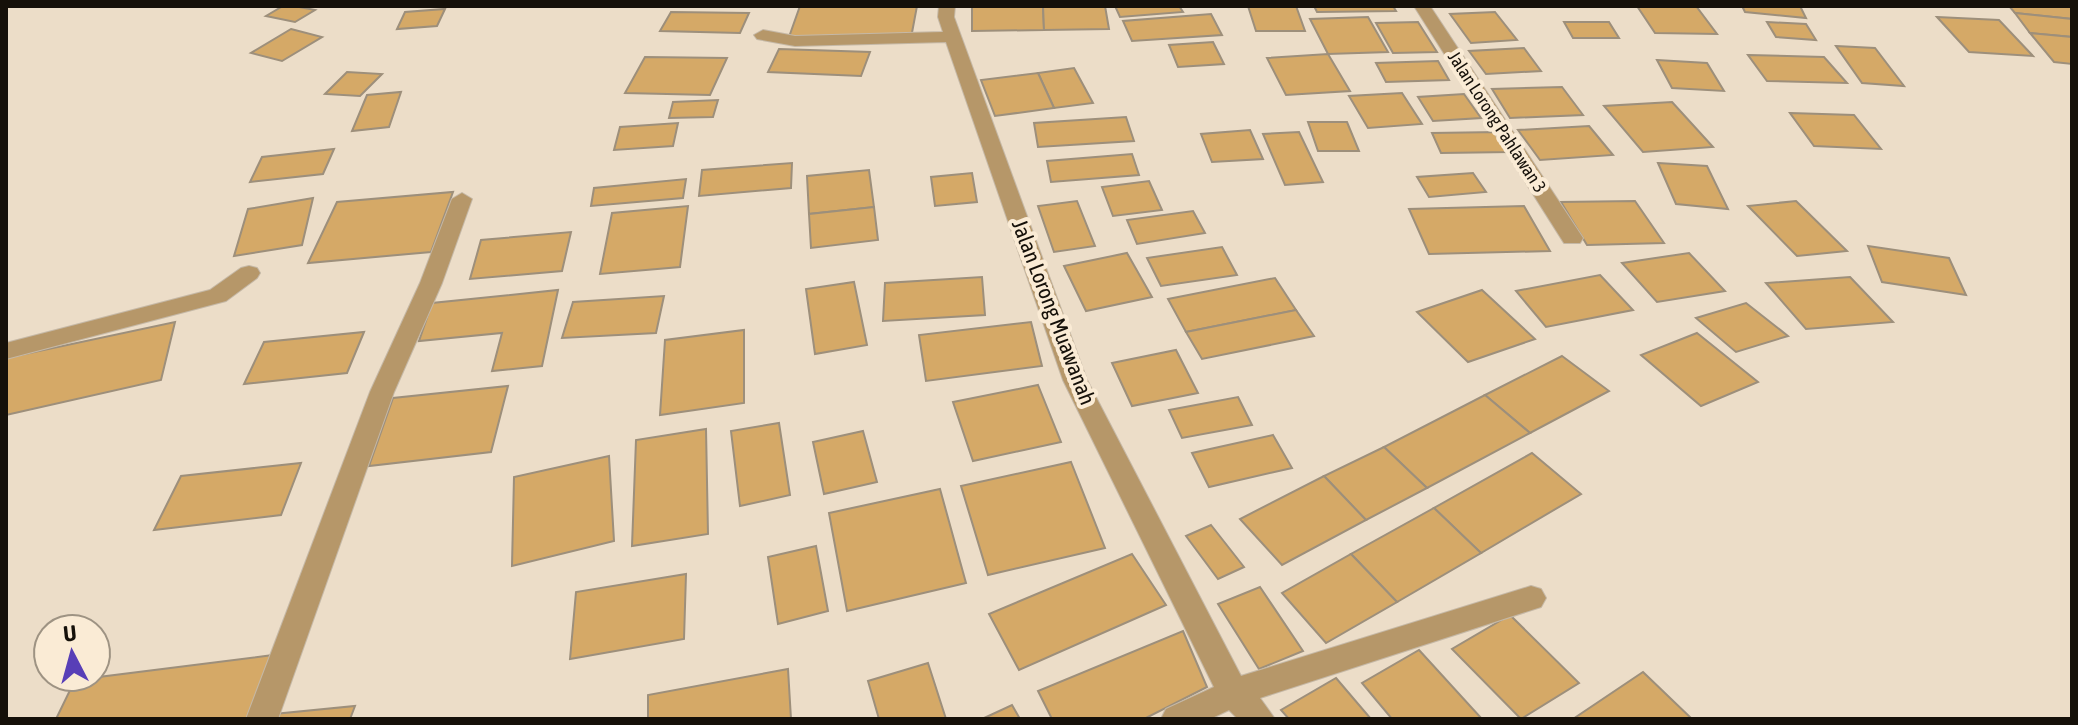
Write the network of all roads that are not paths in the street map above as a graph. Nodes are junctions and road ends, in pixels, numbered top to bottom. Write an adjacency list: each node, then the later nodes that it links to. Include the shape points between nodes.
1 (947, 6): 4 (street, Jalan Lorong Muawanah)
2 (1422, 6): 6 (street, Jalan Lorong Pahlawan 3)
3 (763, 35): 4 (street, via 795,41)
4 (953, 37): 10 (street, Jalan Lorong Muawanah, via 1075,380)
5 (462, 199): 11 (street, via 382,392)
6 (1572, 238)
7 (249, 273): 8 (street, via 218,296)
8 (6, 351)
9 (1531, 598): 10 (street)
10 (1233, 693): 12 (street); 13 (street, Jalan Lorong Muawanah)
11 (262, 719)
12 (1177, 719)
13 (1259, 719)

